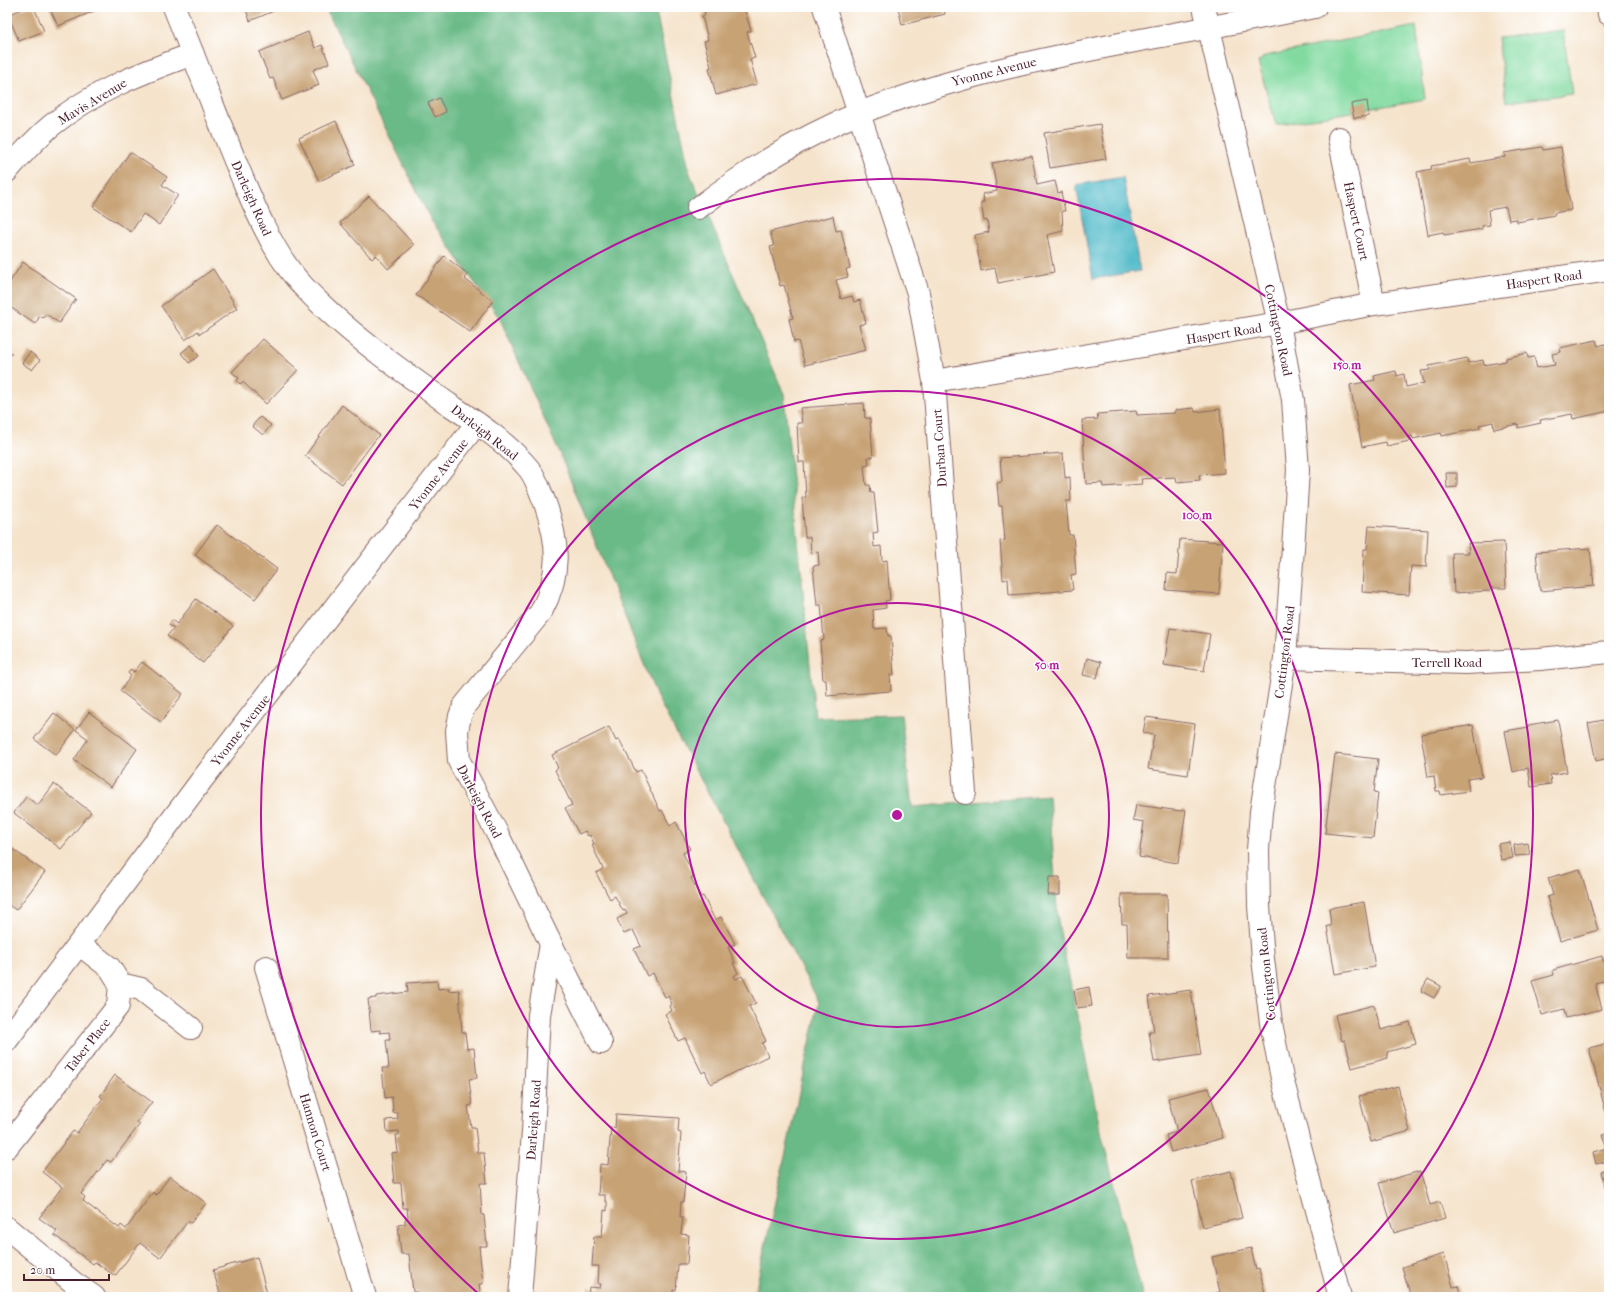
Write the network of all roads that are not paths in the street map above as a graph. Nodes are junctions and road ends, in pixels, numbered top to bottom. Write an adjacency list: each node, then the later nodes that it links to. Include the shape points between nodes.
1 (174, 7): 7 (street, Darleigh Road)
2 (824, 7): 8 (street, Durban Court)
3 (1315, 7): 6 (street, Yvonne Avenue)
4 (1608, 7): 5 (street)
5 (1609, 14)
6 (1207, 17): 8 (street, Yvonne Avenue, via 931,87); 14 (street, Cottington Road)
7 (193, 54): 10 (street, Mavis Avenue, via 140,73 74,109 31,144); 16 (street, Darleigh Road, via 253,204 289,270 321,304 363,342)
8 (859, 113): 11 (street, Yvonne Avenue, via 800,141 732,182); 15 (street, Durban Court, via 918,293)
9 (1339, 138): 13 (street, Haspert Court)
10 (7, 171)
11 (698, 208)
12 (1609, 270): 13 (street, Haspert Road)
13 (1374, 304): 14 (street, Haspert Road)
14 (1279, 324): 15 (street, Haspert Road); 18 (street, Cottington Road, via 1293,400 1298,470)
15 (934, 381): 19 (street, Durban Court)
16 (477, 423): 20 (street, Yvonne Avenue, via 201,781); 21 (street, Darleigh Road, via 516,454 530,471 552,522 557,558 549,597 541,612 465,704 457,730 459,762)
17 (1609, 652): 18 (street, Terrell Road, via 1466,663)
18 (1285, 658): 32 (street, Cottington Road, via 1261,812 1258,850 1263,959 1271,1022 1282,1078)
19 (965, 793)
20 (79, 944): 23 (street, via 110,968); 25 (street, Yvonne Avenue)
21 (551, 944): 26 (street, Darleigh Road); 31 (street, Darleigh Road, via 539,1015)
22 (266, 966): 30 (street, Hannon Court)
23 (120, 984): 24 (street, via 141,989); 27 (street, Taber Place, via 118,1006)
24 (191, 1028)
25 (7, 1040)
26 (601, 1043)
27 (7, 1147)
28 (7, 1228): 29 (street)
29 (94, 1297)
30 (365, 1297)
31 (520, 1297)
32 (1340, 1297)

